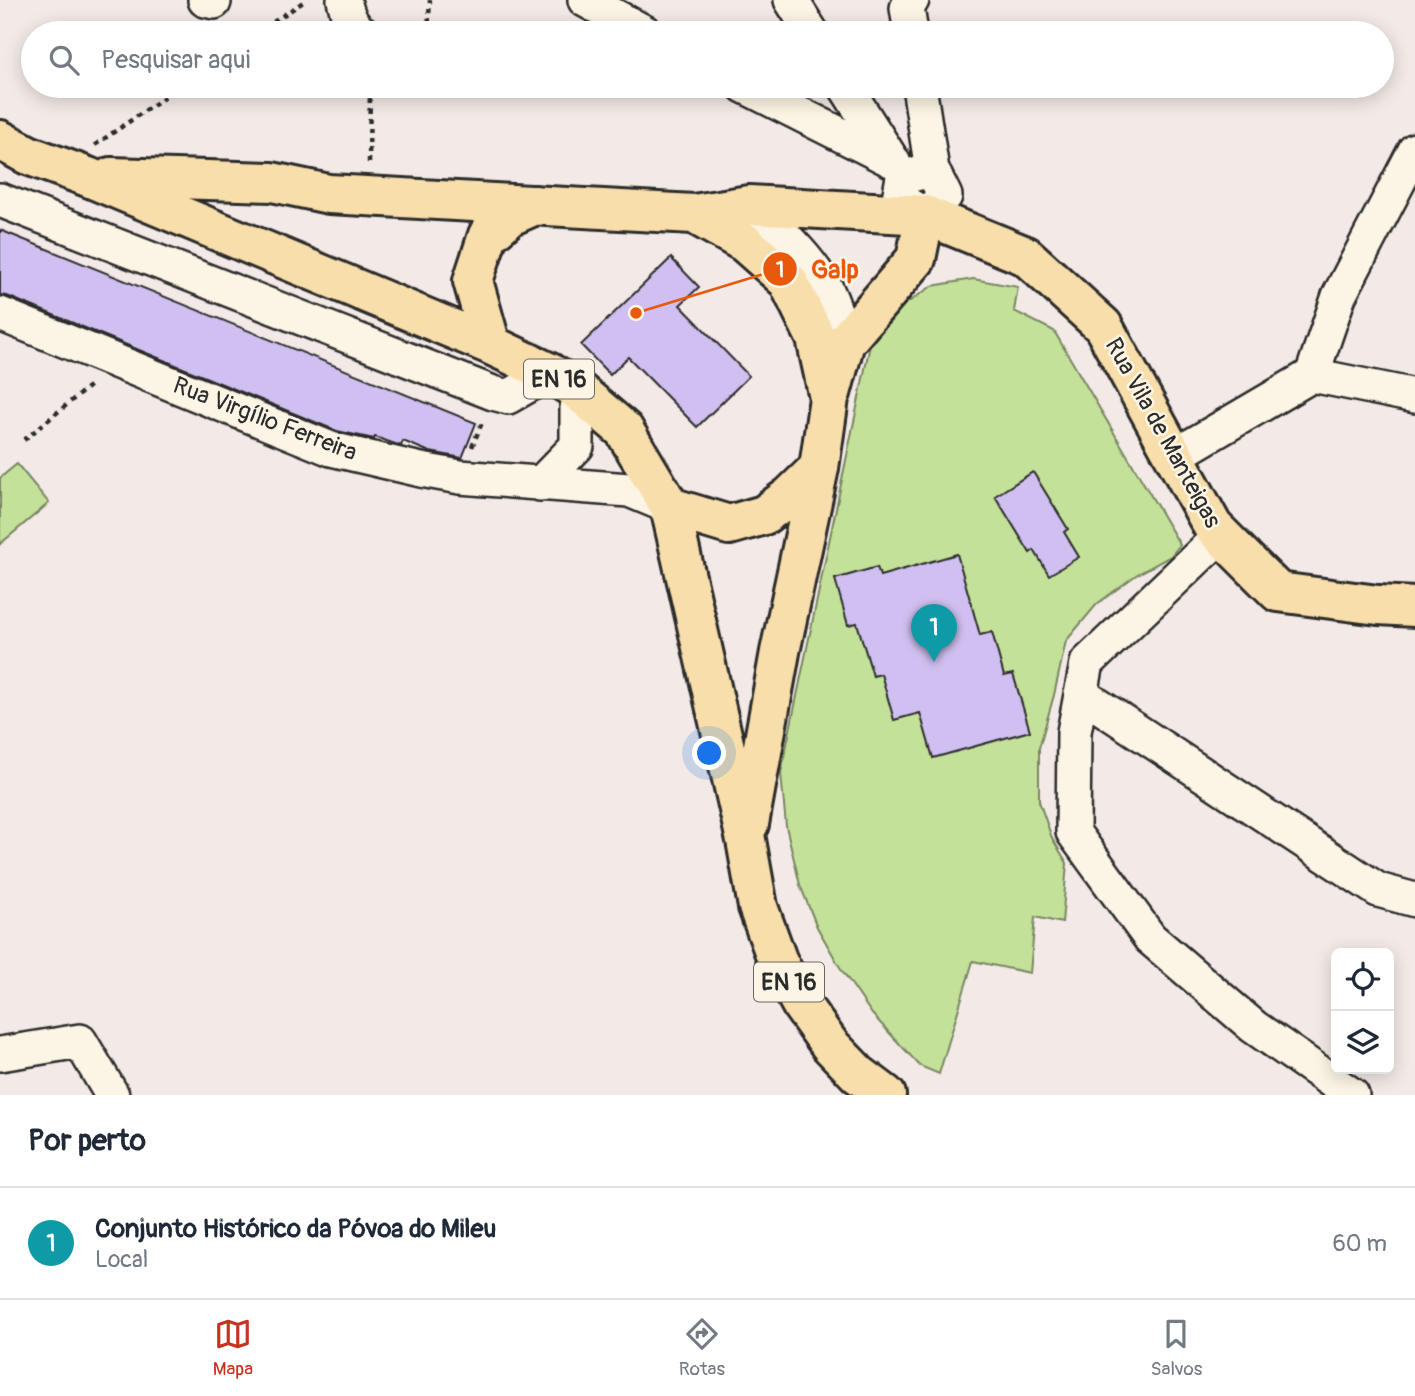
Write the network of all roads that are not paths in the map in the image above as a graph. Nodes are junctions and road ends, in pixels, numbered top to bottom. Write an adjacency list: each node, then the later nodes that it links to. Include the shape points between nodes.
1 (344, 0): 4 (street)
2 (585, 0): 5 (street)
3 (791, 0): 6 (street)
4 (352, 21)
5 (624, 21)
6 (804, 21)
7 (768, 98): 12 (street)
8 (854, 98): 12 (street)
9 (918, 98): 12 (street)
10 (0, 140): 13 (main road, EN 16)
11 (1415, 150): 24 (street, via 1339,296)
12 (909, 169): 20 (street, via 945,196)
13 (75, 172): 14 (main road, EN 16); 23 (main road, EN 16)
14 (272, 182): 16 (main road, EN 16, via 329,194); 17 (main road, EN 16, via 332,176 701,192)
15 (0, 200): 25 (street, via 494,393 508,397)
16 (535, 205): 18 (main road, EN 16); 23 (main road, via 510,216 488,235 473,281)
17 (750, 205): 19 (main road, Rua Vila de Manteigas); 20 (main road, Rua Vila de Manteigas); 22 (street, via 813,269 825,287)
18 (654, 212): 19 (main road, EN 16); 31 (main road, EN 16, via 713,245 747,272 780,313 796,351 803,402 802,453)
19 (694, 214): 27 (main road, EN 16, via 745,243 788,281 816,338)
20 (925, 215): 22 (main road, via 916,259); 28 (main road, Rua Vila de Manteigas, via 1026,256 1103,326)
21 (0, 314): 30 (street, Rua Virgílio Ferreira, via 331,449 460,477)
22 (845, 342): 27 (main road)
23 (491, 345): 25 (main road, EN 16)
24 (1312, 375): 26 (street); 28 (street)
25 (564, 382): 30 (street, via 576,446); 32 (main road, EN 16, via 624,430)
26 (1415, 396)
27 (830, 398): 29 (main road, EN 16)
28 (1174, 456): 33 (main road, Rua Vila de Manteigas)
29 (820, 468): 31 (main road); 36 (main road, EN 16)
30 (540, 484): 32 (street, Rua Virgílio Ferreira, via 629,491)
31 (790, 496): 32 (main road, via 764,515 729,525)
32 (670, 507): 36 (main road, EN 16)
33 (1221, 535): 34 (main road, Rua Vila de Manteigas, via 1278,592); 35 (street, via 1087,663)
34 (1415, 607)
35 (1081, 694): 37 (street, via 1378,890); 41 (street, via 1074,732 1073,832 1150,938 1254,1027)
36 (746, 839): 40 (main road, EN 16, via 758,906 778,962 802,1006 830,1045)
37 (1415, 900)
38 (0, 1054): 39 (street, via 80,1041)
39 (112, 1095)
40 (886, 1095)
41 (1352, 1095)

